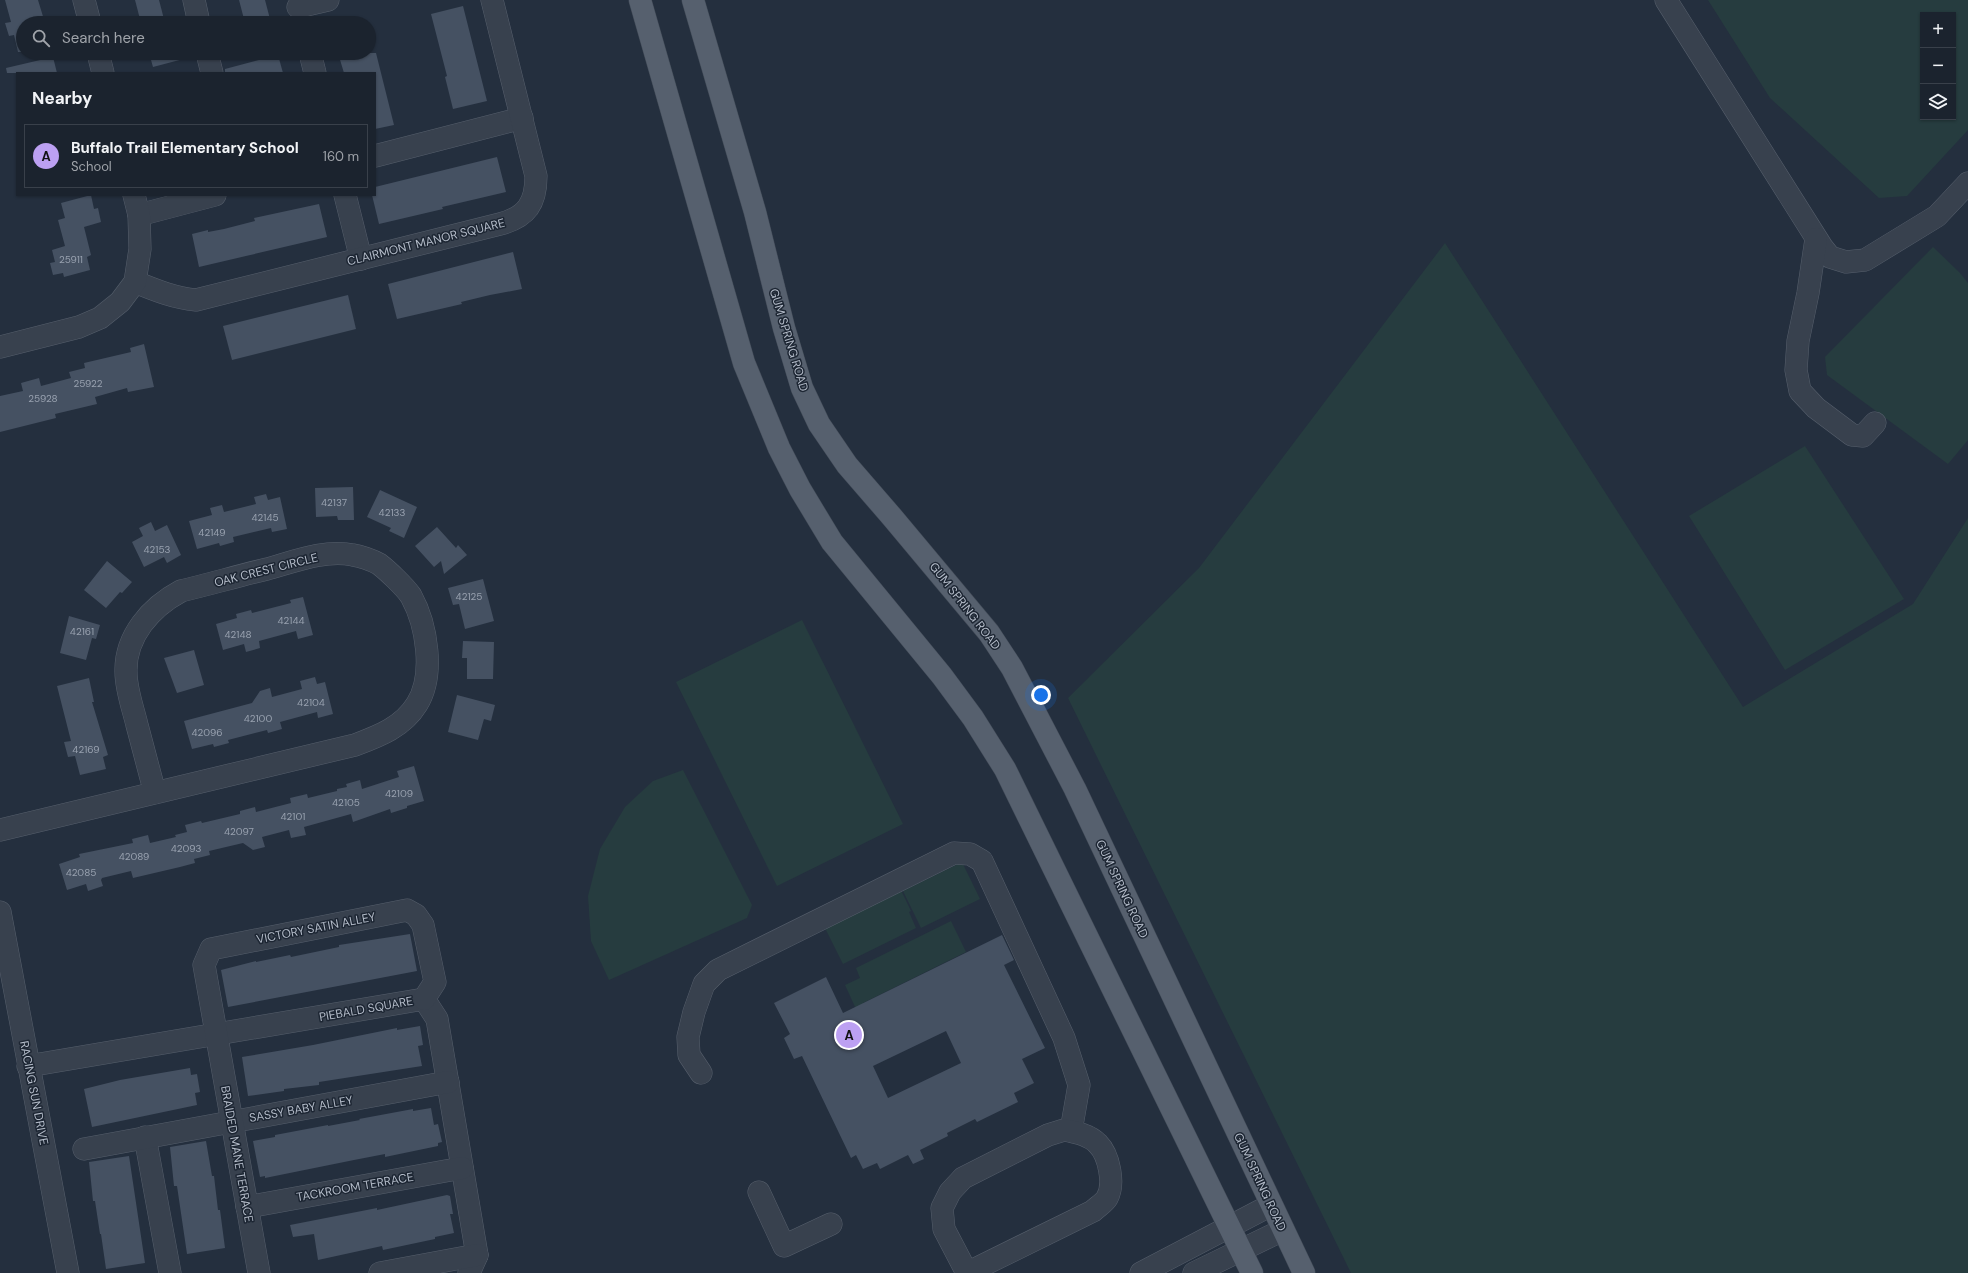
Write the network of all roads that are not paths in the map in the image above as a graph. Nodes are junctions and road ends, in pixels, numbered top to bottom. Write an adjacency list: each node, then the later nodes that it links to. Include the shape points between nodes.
1 (84, 0): 9 (street)
2 (194, 0): 10 (street)
3 (328, 0): 8 (street)
4 (492, 0): 17 (street, CLAIRMONT MANOR SQUARE)
5 (640, 0): 45 (main road, via 744,363 779,448 832,542 942,676 973,718 1005,769)
6 (693, 0): 42 (main road, GUM SPRING ROAD, via 755,212 784,328 802,388 819,424 847,465 980,622 1012,668 1075,789)
7 (1666, 0): 23 (street)
8 (299, 10)
9 (88, 16)
10 (197, 16)
11 (100, 60): 14 (street)
12 (209, 60): 15 (street)
13 (312, 60): 16 (street)
14 (103, 72)
15 (212, 72)
16 (315, 72)
17 (522, 118): 18 (street); 24 (street, CLAIRMONT MANOR SQUARE, via 536,176 534,199 521,215 512,221)
18 (376, 156)
19 (1968, 183): 23 (street, via 1937,216 1865,260 1846,262 1830,257)
20 (207, 196): 22 (street)
21 (345, 196): 24 (street)
22 (136, 205): 25 (street, via 140,249)
23 (1816, 238): 27 (street, via 1798,341 1796,370 1800,391 1816,408 1852,435 1863,436)
24 (360, 259): 25 (street, CLAIRMONT MANOR SQUARE, via 196,300 165,295)
25 (134, 282): 26 (street, via 120,302 100,318 79,327)
26 (0, 346)
27 (1876, 423)
28 (155, 793): 28 (street, OAK CREST CIRCLE, via 355,745 382,735 400,724 417,704 427,678 428,657 420,618 410,595 378,564 352,555 328,554 181,591 165,600 146,618 130,642 126,671 128,690); 29 (street, OAK CREST CIRCLE)
29 (0, 830)
30 (0, 912): 33 (street, RACING SUN DRIVE)
31 (424, 999): 32 (street, PIEBALD SQUARE); 32 (street, VICTORY SATIN ALLEY, via 434,982 423,925 416,915 407,910 211,949 204,965); 35 (street, PIEBALD SQUARE, via 437,1019)
32 (215, 1034): 33 (street, PIEBALD SQUARE); 36 (street, BRAIDED MANE TERRACE)
33 (28, 1066): 49 (street, RACING SUN DRIVE)
34 (701, 1073): 37 (street, via 689,1055 688,1037 704,984 718,970 954,853 970,854 982,861 1064,1038 1079,1085)
35 (448, 1082): 36 (street, SASSY BABY ALLEY); 40 (street, PIEBALD SQUARE)
36 (231, 1122): 38 (street, SASSY BABY ALLEY); 43 (street, BRAIDED MANE TERRACE)
37 (1071, 1131): 37 (street, via 1064,1130 1048,1135 963,1178 950,1192 942,1208 944,1229 967,1273 1093,1211 1107,1197 1110,1177 1107,1157 1098,1144)
38 (145, 1137): 39 (street, SASSY BABY ALLEY); 50 (street)
39 (84, 1149)
40 (462, 1168): 43 (street, TACKROOM TERRACE); 48 (street, PIEBALD SQUARE)
41 (759, 1192): 44 (street, via 784,1246)
42 (1271, 1205): 45 (street); 46 (main road, GUM SPRING ROAD)
43 (247, 1207): 51 (street, BRAIDED MANE TERRACE)
44 (831, 1224)
45 (1230, 1227): 47 (main road); 53 (street)
46 (1283, 1230): 47 (street); 56 (main road, GUM SPRING ROAD)
47 (1241, 1250): 54 (street); 55 (main road)
48 (473, 1264): 52 (street)
49 (68, 1273)
50 (170, 1273)
51 (259, 1273)
52 (380, 1273)
53 (1141, 1273)
54 (1194, 1273)
55 (1252, 1273)
56 (1304, 1273)

